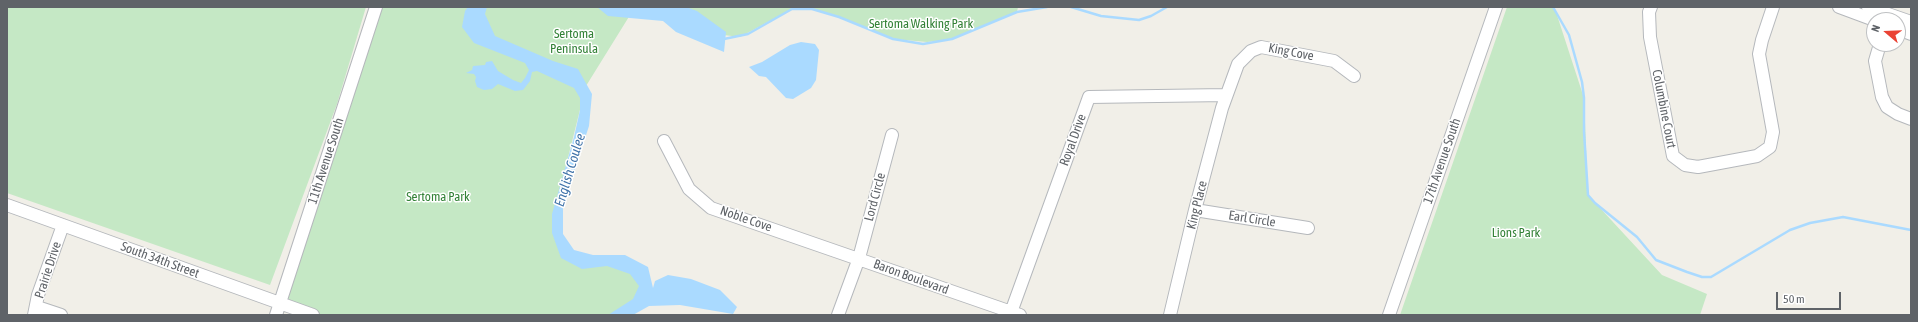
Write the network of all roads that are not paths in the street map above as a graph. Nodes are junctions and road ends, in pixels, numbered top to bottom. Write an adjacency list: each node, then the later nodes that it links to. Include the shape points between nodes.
1 (376, 7): 20 (street, 11th Avenue South)
2 (1496, 7): 27 (street, 17th Avenue South)
3 (1651, 7): 4 (street, Columbine Court, via 1650,37 1673,156 1685,165 1698,167 1758,156 1770,147 1773,132 1759,54)
4 (1773, 7)
5 (1839, 7): 8 (street)
6 (1868, 7): 7 (street)
7 (1878, 12)
8 (1866, 17)
9 (1878, 52): 12 (street, via 1876,61 1882,97 1887,107)
10 (1354, 76): 11 (street, King Cove, via 1334,61 1261,47 1251,51 1238,64)
11 (1226, 95): 16 (street, King Place); 22 (street, Royal Drive, via 1089,97)
12 (1911, 119)
13 (892, 135): 19 (street, Lord Circle)
14 (664, 141): 19 (street, Noble Cove, via 689,189 711,208)
15 (7, 205): 17 (street, South 34th Street)
16 (1195, 210): 18 (street, Earl Circle); 26 (street, King Place)
17 (63, 225): 20 (street, South 34th Street); 21 (street, Prairie Drive, via 38,295)
18 (1308, 228)
19 (859, 258): 22 (street, Baron Boulevard); 25 (street, Baron Boulevard)
20 (278, 309): 24 (street, South 34th Street)
21 (36, 311): 23 (street)
22 (1013, 314)
23 (61, 315)
24 (313, 315)
25 (838, 315)
26 (1170, 315)
27 (1389, 315)

